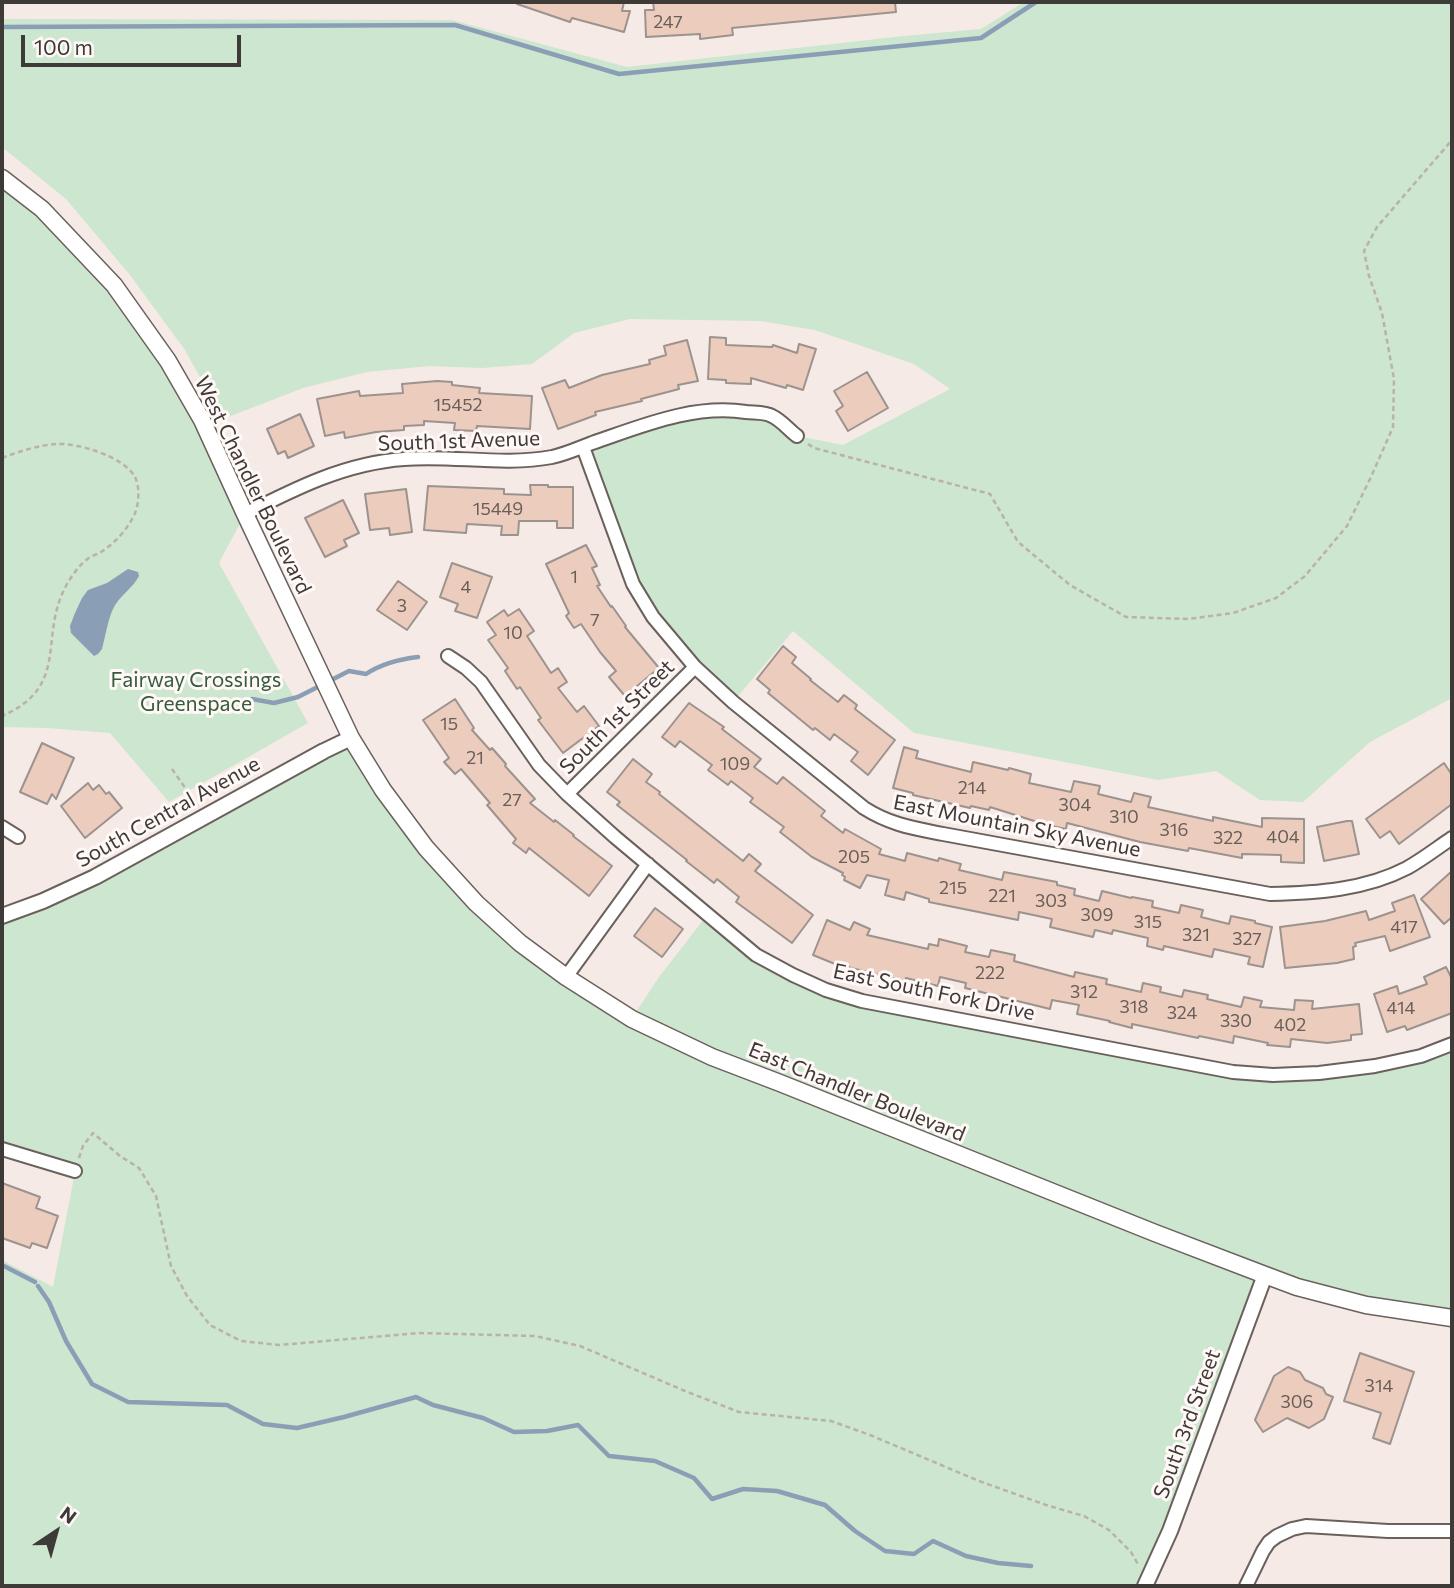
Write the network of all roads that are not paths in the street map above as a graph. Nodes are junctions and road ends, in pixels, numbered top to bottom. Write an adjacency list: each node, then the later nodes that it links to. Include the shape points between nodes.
1 (2, 178): 4 (main road, West Chandler Boulevard, via 42,209 114,285 168,361 202,420)
2 (797, 436): 3 (street, South 1st Avenue, via 772,415 733,410 661,420)
3 (583, 447): 4 (street, South 1st Avenue, via 525,460 379,461 328,475); 6 (street, East Mountain Sky Avenue, via 633,583 653,617)
4 (245, 514): 7 (main road, West Chandler Boulevard)
5 (448, 656): 8 (street, East South Fork Drive, via 481,682 539,765)
6 (695, 667): 8 (street, South 1st Street); 11 (street, East Mountain Sky Avenue, via 864,808 897,824 1270,894 1353,887 1405,869)
7 (351, 738): 13 (street, South Central Avenue, via 95,877); 14 (main road, East Chandler Boulevard, via 426,848 475,903)
8 (566, 794): 12 (street, East South Fork Drive)
9 (2, 827): 10 (street)
10 (18, 837)
11 (1452, 838)
12 (648, 864): 14 (street); 15 (street, East South Fork Drive, via 756,955 826,990 862,1001 1233,1072 1273,1075 1374,1066)
13 (2, 916)
14 (566, 977): 18 (main road, East Chandler Boulevard, via 632,1019 712,1058)
15 (1452, 1044)
16 (2, 1149): 17 (street)
17 (75, 1171)
18 (1265, 1275): 19 (main road, East Chandler Boulevard, via 1366,1305); 21 (street, South 3rd Street)
19 (1452, 1318)
20 (1452, 1531): 22 (street, via 1292,1529 1269,1542)
21 (1150, 1585)
22 (1247, 1586)

